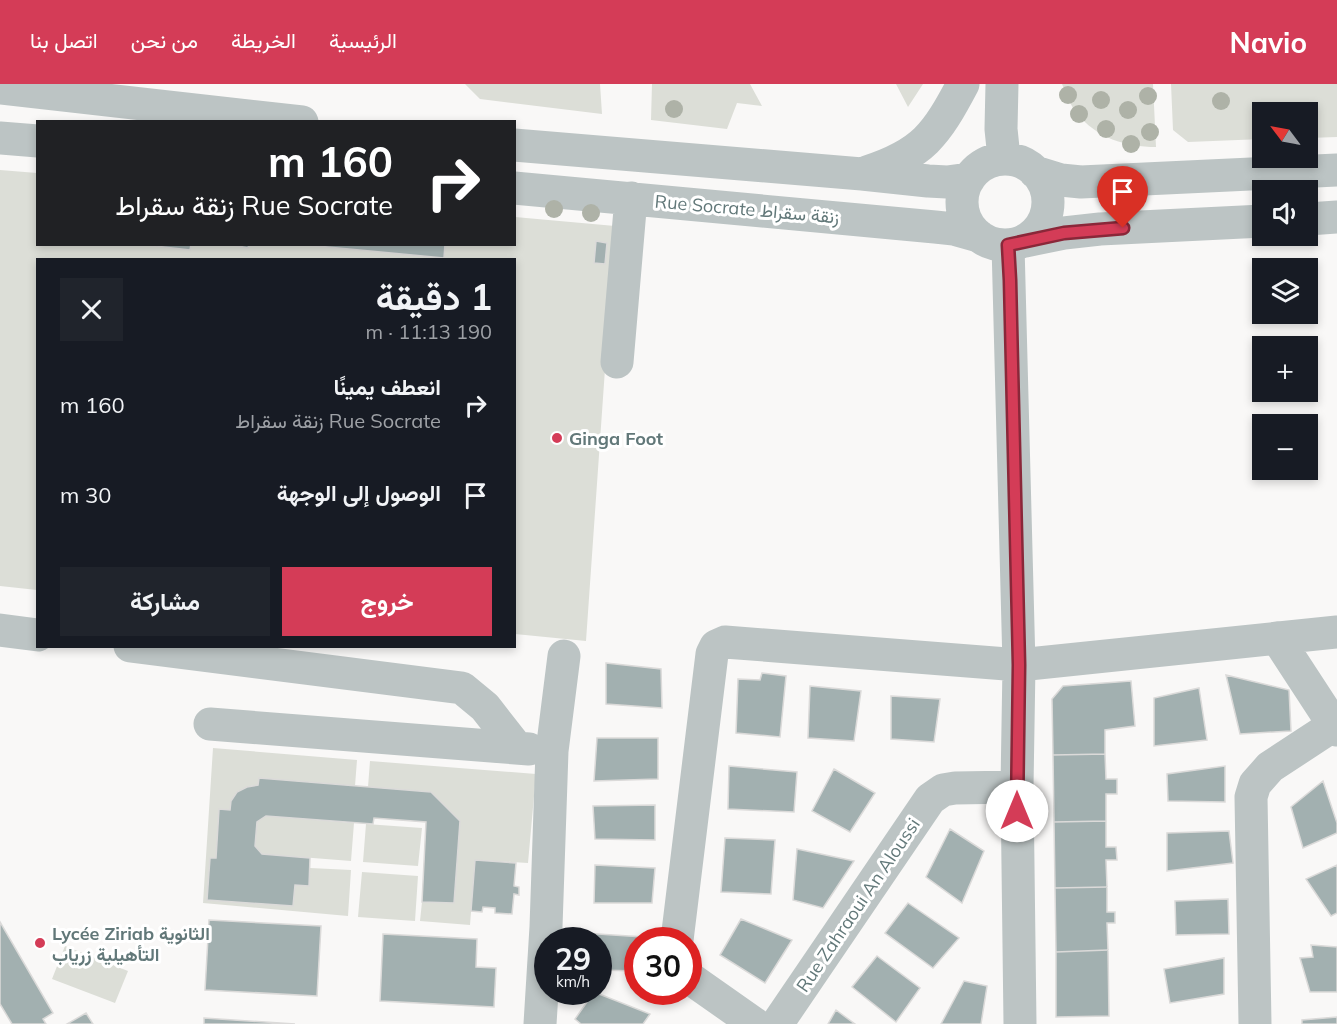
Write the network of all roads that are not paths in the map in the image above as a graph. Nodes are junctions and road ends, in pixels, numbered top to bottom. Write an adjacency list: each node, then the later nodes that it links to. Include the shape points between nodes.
1 (963, 84): 11 (street, via 926,141 903,158)
2 (1002, 84): 8 (street)
3 (0, 88): 4 (street)
4 (284, 120)
5 (0, 138): 6 (street)
6 (36, 141)
7 (516, 145): 11 (street)
8 (1004, 159): 10 (street, via 1019,161); 12 (street, via 988,163)
9 (1337, 170): 10 (street, via 1081,182)
10 (1035, 172): 18 (street, via 1047,193 1046,215 1034,234)
11 (862, 174): 12 (street, via 947,182)
12 (969, 179): 18 (street, via 962,206 965,218 971,228)
13 (516, 188): 14 (street, Rue Socrate زنقة سقراط)
14 (631, 198): 18 (street, Rue Socrate زنقة سقراط, via 954,229); 19 (street)
15 (1337, 217): 16 (street)
16 (1318, 218)
17 (1252, 222): 18 (street, Rue Socrate زنقة سقراط, via 1100,229)
18 (1004, 241): 26 (street, via 1010,280)
19 (617, 362)
20 (0, 630): 22 (street)
21 (1337, 632): 23 (street)
22 (36, 635)
23 (1277, 638): 26 (street); 28 (street)
24 (146, 648): 29 (street, via 462,688 485,707)
25 (564, 656): 30 (street)
26 (1019, 665): 31 (street); 32 (street, via 725,642 716,646)
27 (210, 724): 29 (street)
28 (1335, 728): 38 (street, via 1270,767 1255,784 1251,797)
29 (517, 748): 30 (street)
30 (552, 751): 34 (street)
31 (1017, 787): 36 (street, Rue Zahraoui An Aloussi, via 955,788 943,790 930,799); 37 (street)
32 (679, 927)
33 (702, 987): 35 (street)
34 (540, 1024)
35 (755, 1024)
36 (777, 1024)
37 (1020, 1024)
38 (1255, 1024)

